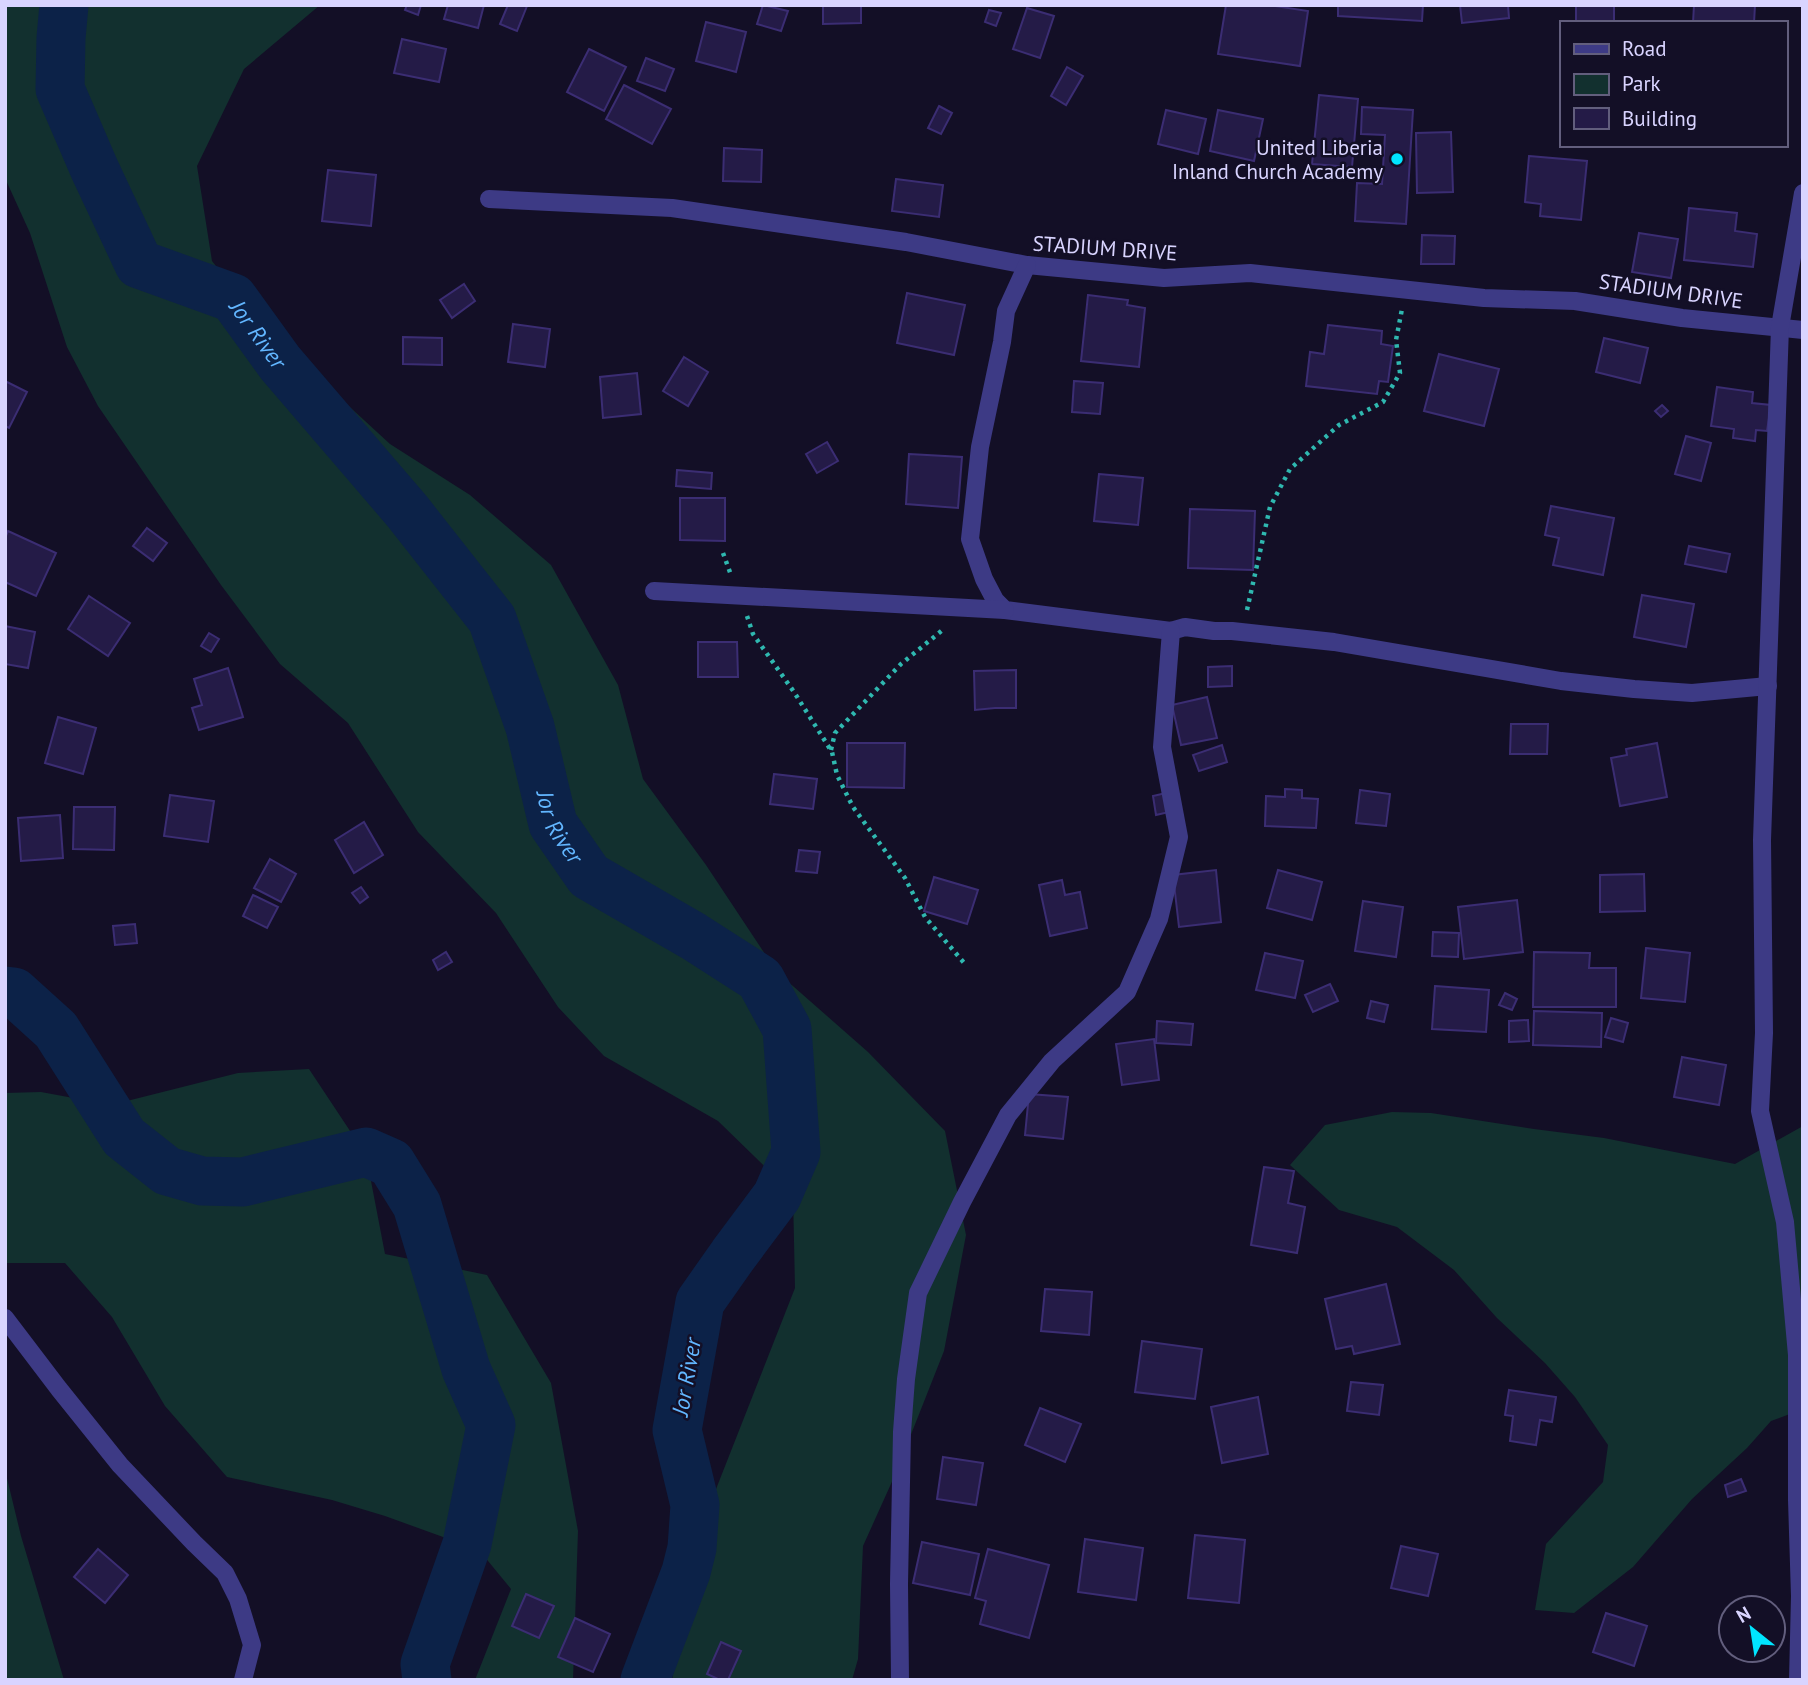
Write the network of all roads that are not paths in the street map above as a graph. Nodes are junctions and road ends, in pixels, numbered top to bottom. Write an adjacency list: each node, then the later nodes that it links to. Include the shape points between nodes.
1 (1803, 193): 4 (street)
2 (489, 199): 3 (street, STADIUM DRIVE, via 673,208)
3 (1027, 265): 4 (street, STADIUM DRIVE, via 1164,278 1250,273 1484,298 1575,301); 7 (street, via 1006,311 980,447 970,539 984,579)
4 (1780, 327): 5 (street, STADIUM DRIVE); 9 (street)
5 (1803, 330)
6 (654, 591): 7 (street)
7 (1005, 610): 8 (street)
8 (1171, 631): 9 (street, via 1185,627 1334,642 1561,681 1692,693); 12 (street, via 1162,747 1179,837 1158,919 1127,992 1052,1061 1008,1115 918,1293 902,1432)
9 (1768, 686): 13 (street, via 1760,1111 1785,1222 1797,1355)
10 (5, 1318): 11 (street, via 120,1465 225,1573 252,1645)
11 (243, 1680)
12 (900, 1680)
13 (1798, 1680)

